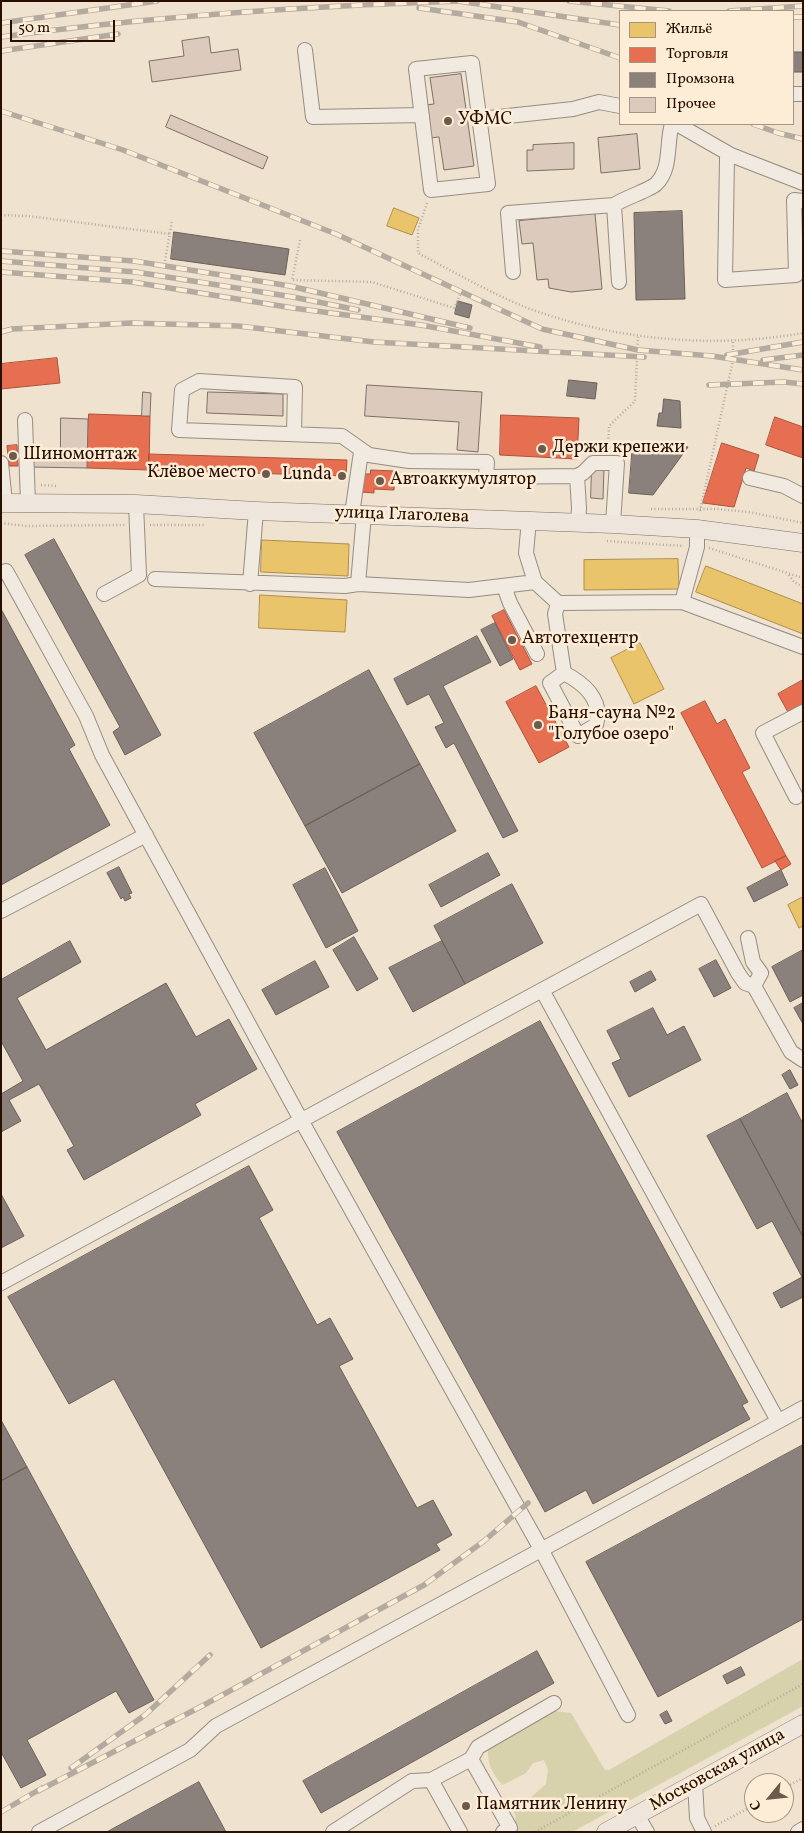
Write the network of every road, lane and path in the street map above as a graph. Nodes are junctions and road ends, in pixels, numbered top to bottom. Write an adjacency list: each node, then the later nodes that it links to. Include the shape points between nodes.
1 (305, 50): 3 (street, via 313,117)
2 (619, 106): 4 (street, via 600,102 573,109)
3 (422, 115): 4 (street, via 416,69 472,63); 9 (street)
4 (480, 119): 9 (street, via 488,184)
5 (672, 125): 11 (street, via 667,164 656,184)
6 (679, 125): 7 (street)
7 (731, 154): 8 (street); 10 (street, via 727,158 725,280 796,275 794,200)
8 (803, 183)
9 (431, 190): 21 (path, via 418,230 418,253 529,308)
10 (803, 200)
11 (614, 205): 17 (street, via 508,213); 18 (street)
12 (1, 215): 14 (path)
13 (172, 221): 14 (path)
14 (170, 234): 16 (path)
15 (300, 240): 19 (path, via 292,280 372,282 454,308)
16 (165, 261)
17 (513, 272)
18 (619, 282)
19 (461, 293)
20 (803, 332): 22 (path)
21 (638, 337): 22 (path); 27 (path, via 635,400 609,426)
22 (733, 340): 36 (path, via 733,360)
23 (26, 420): 32 (street)
24 (294, 434): 24 (street, via 179,430 182,390 199,380 295,387); 25 (street, via 342,436)
25 (361, 452): 28 (street, via 409,462 487,462 486,477); 37 (street)
26 (1, 463): 31 (street)
27 (609, 463): 28 (street, via 593,462); 42 (street, via 617,463)
28 (577, 476): 41 (street)
29 (750, 478): 30 (street, via 784,486)
30 (803, 496)
31 (3, 503): 32 (main road, улица Глаголева)
32 (28, 503): 33 (main road, улица Глаголева)
33 (136, 504): 35 (main road, улица Глаголева); 43 (street)
34 (648, 509): 36 (path)
35 (256, 511): 37 (main road, улица Глаголева); 54 (street)
36 (700, 511): 40 (path, via 749,512)
37 (358, 514): 38 (main road, улица Глаголева); 55 (street)
38 (529, 520): 41 (main road, улица Глаголева); 53 (street, via 526,553)
39 (1, 523): 43 (path, via 26,526)
40 (803, 523)
41 (578, 524): 42 (main road, улица Глаголева)
42 (613, 524): 45 (main road, улица Глаголева)
43 (137, 525): 44 (path); 58 (street, via 139,575)
44 (207, 525)
45 (697, 529): 47 (main road, улица Глаголева); 48 (street)
46 (602, 540): 48 (path)
47 (803, 543)
48 (697, 547): 50 (path, via 714,549); 59 (street)
49 (6, 571): 66 (street, via 86,716 102,755)
50 (789, 574): 51 (path); 57 (path, via 794,582)
51 (803, 578)
52 (155, 579): 54 (street)
53 (535, 582): 56 (street); 60 (street)
54 (250, 584): 55 (street)
55 (358, 584): 56 (street, via 469,590)
56 (504, 586): 62 (street)
57 (803, 586)
58 (104, 594)
59 (682, 602): 60 (street); 61 (street)
60 (558, 603): 63 (street, via 555,614)
61 (803, 647)
62 (537, 654)
63 (564, 673)
64 (803, 712): 65 (street, via 763,733)
65 (796, 797)
66 (146, 835): 67 (street); 72 (street)
67 (1, 911)
68 (748, 938): 69 (street, via 753,962 761,972)
69 (754, 986): 70 (street, via 745,983 738,973 701,904); 71 (street, via 791,1052)
70 (542, 990): 72 (street); 75 (street)
71 (803, 1060)
72 (301, 1120): 73 (street); 76 (street)
73 (1, 1283)
74 (803, 1408): 75 (street)
75 (778, 1421): 76 (street)
76 (541, 1549): 79 (street); 88 (street, via 216,1726 190,1750)
77 (803, 1684): 92 (path)
78 (554, 1703): 81 (street, via 478,1747)
79 (628, 1714)
80 (803, 1724): 83 (main road, Московская улица)
81 (471, 1759): 82 (street); 91 (street, via 510,1828)
82 (431, 1780): 89 (street, via 412,1781); 90 (street)
83 (695, 1783): 85 (main road, Московская улица); 87 (street, via 697,1818)
84 (744, 1811): 87 (path)
85 (637, 1815): 93 (main road, Московская улица); 94 (street)
86 (803, 1829): 95 (street)
87 (709, 1830)
88 (39, 1832)
89 (333, 1832)
90 (460, 1832)
91 (502, 1832)
92 (536, 1832)
93 (606, 1832)
94 (647, 1832)
95 (798, 1832)

